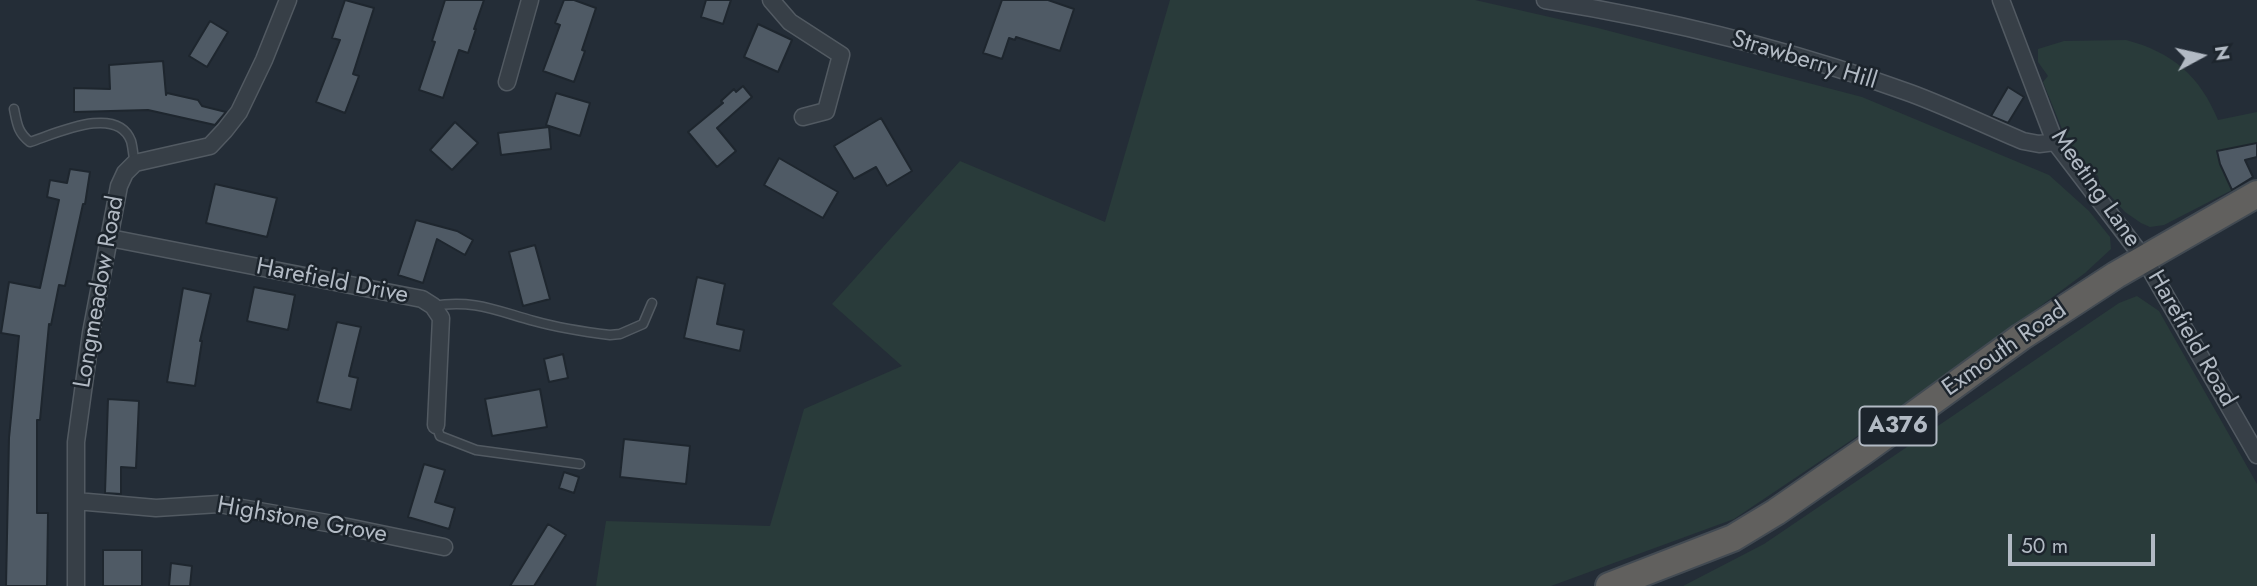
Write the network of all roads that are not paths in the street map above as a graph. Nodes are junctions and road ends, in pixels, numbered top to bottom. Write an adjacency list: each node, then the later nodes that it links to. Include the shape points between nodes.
1 (288, 0): 10 (street, Longmeadow Road, via 239,111 210,146)
2 (530, 0): 6 (street)
3 (771, 0): 8 (street, via 790,22 841,55 827,111)
4 (1545, 0): 9 (street, Strawberry Hill, via 1626,13 1782,51 1912,94 2023,141)
5 (2001, 0): 9 (street, Meeting Lane)
6 (507, 82)
7 (14, 110): 10 (lane, via 18,129 30,142 96,122 117,125 131,141)
8 (803, 117)
9 (2056, 142): 13 (street, Meeting Lane)
10 (135, 163): 12 (street, Longmeadow Road, via 119,186)
11 (2257, 194): 13 (highway, Exmouth Road / A376)
12 (110, 238): 15 (street, Harefield Drive, via 422,299); 19 (street, Longmeadow Road, via 83,381)
13 (2145, 260): 17 (street, Harefield Road); 22 (highway, Exmouth Road / A376, via 2021,337 1776,512 1733,538)
14 (652, 303): 15 (lane, via 643,324 610,335 457,302)
15 (433, 306): 16 (street, Harefield Drive, via 442,330)
16 (436, 425): 18 (lane, via 440,436 464,447)
17 (2257, 455)
18 (580, 464)
19 (76, 501): 20 (street, Highstone Grove, via 156,508 219,504); 21 (street, Longmeadow Road)
20 (444, 547)
21 (76, 586)
22 (1609, 586)

